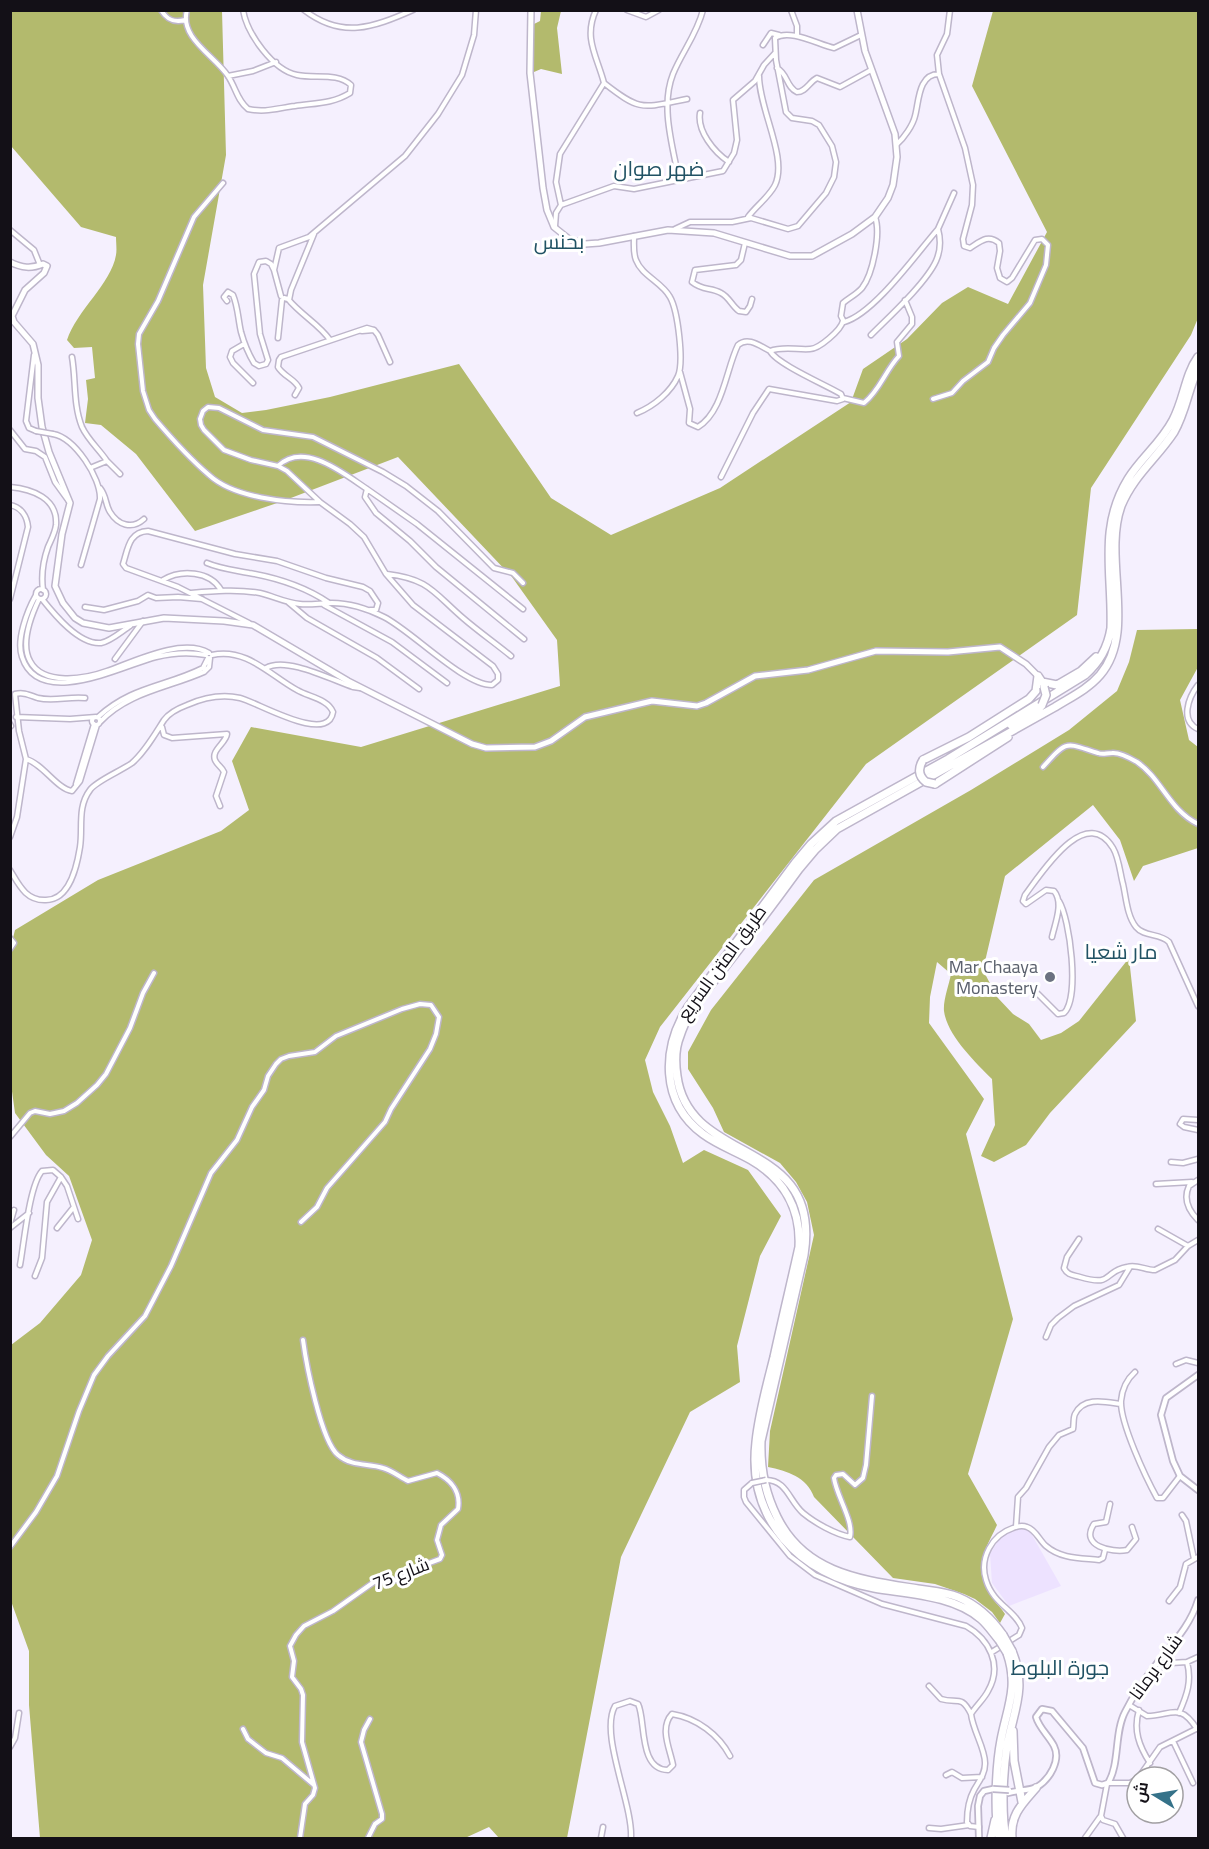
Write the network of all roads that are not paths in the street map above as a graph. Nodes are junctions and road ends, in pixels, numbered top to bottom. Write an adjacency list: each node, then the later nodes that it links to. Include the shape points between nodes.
1 (161, 10): 15 (street, via 170,20)
2 (188, 10): 15 (street)
3 (243, 10): 21 (street, via 250,33)
4 (304, 10): 5 (street, via 327,25 357,29)
5 (413, 10)
6 (476, 10): 43 (street, via 474,35 462,75 438,114 405,156)
7 (531, 10): 39 (main road, via 531,73 543,188)
8 (596, 10): 27 (street, via 590,33)
9 (627, 10): 10 (street, via 646,17)
10 (659, 10)
11 (703, 10): 29 (street, via 673,75)
12 (791, 10): 18 (street)
13 (857, 10): 17 (main road)
14 (950, 10): 24 (street, via 947,34 937,55)
15 (185, 20): 25 (street, via 191,35)
16 (779, 35): 18 (street); 19 (street, via 771,33); 20 (street, via 775,38)
17 (861, 35): 18 (street, via 834,48); 23 (main road)
18 (797, 36)
19 (763, 45)
20 (775, 53): 22 (street); 26 (street)
21 (276, 63): 25 (street); 25 (street, via 298,76 340,78 351,85 351,91 328,102 257,111 243,105)
22 (777, 68): 23 (street, via 797,92 817,78 840,87); 38 (street, via 786,112 792,118 812,121 832,146 834,177 819,203 794,229)
23 (872, 70): 31 (main road)
24 (939, 74): 31 (street, via 923,86 915,119); 68 (street, via 965,148 973,185 964,246 970,248 994,238 999,243 998,273 1007,282 1035,240 1042,239 1048,245 1046,265 1030,303 1003,335 988,362 952,393)
25 (228, 76)
26 (759, 76): 32 (street, via 733,100 737,140); 38 (street, via 765,116 778,155 778,173 774,187)
27 (604, 83): 29 (street, via 637,105); 36 (street, via 560,154 556,182)
28 (687, 99): 29 (street)
29 (668, 102): 33 (street)
30 (700, 113): 32 (street, via 700,124 711,146)
31 (897, 144): 37 (main road, via 893,185)
32 (729, 162): 33 (street, via 722,172)
33 (679, 180): 36 (street, via 634,189 614,186)
34 (223, 183): 79 (street, via 194,217 140,334 139,358 146,400 155,419 210,476 271,500)
35 (954, 193): 40 (street)
36 (561, 206): 39 (street)
37 (875, 217): 45 (main road, via 838,244 812,256 790,256); 53 (street, via 878,236 870,269 861,289 843,303)
38 (747, 218): 42 (street, via 690,222)
39 (554, 227): 44 (main road, via 569,239 585,244)
40 (938, 229): 51 (street, via 937,260); 53 (street, via 873,304)
41 (10, 230): 47 (street, via 34,250)
42 (675, 230): 44 (main road); 45 (main road, via 710,232)
43 (314, 233): 48 (street, via 279,248); 49 (street)
44 (634, 236): 64 (street, via 636,260 664,289 674,307)
45 (744, 243): 50 (street, via 736,265 695,270 692,282 702,289 724,294 739,311 749,310)
46 (10, 262): 47 (main road, via 26,268)
47 (40, 265): 58 (main road, via 46,265 44,273 25,290 12,316)
48 (274, 270): 49 (street); 57 (street, via 270,262 262,261 254,274 267,363 255,364)
49 (284, 299): 55 (street); 56 (street, via 320,327)
50 (752, 299)
51 (905, 300): 54 (street); 67 (street, via 912,324 897,343 899,356 864,403)
52 (227, 301): 57 (street, via 224,297 228,292 236,301)
53 (843, 321): 59 (street, via 836,333 813,349)
54 (871, 335)
55 (278, 338)
56 (330, 340): 62 (street, via 374,330); 66 (street, via 279,360 279,370 298,386)
57 (244, 344): 65 (street, via 232,351 230,357)
58 (35, 351): 73 (street, bridge, via 27,424 36,431 66,439); 80 (main road, via 42,427)
59 (770, 351): 64 (street, via 748,341 738,345 722,391 698,427 689,423 690,409); 67 (street)
60 (72, 357): 71 (street, via 81,425)
61 (1198, 357): 104 (highway, طريق المتن السريع, via 1172,422 1132,473 1115,506 1108,545)
62 (390, 362)
63 (1198, 368): 123 (highway, طريق المتن السريع, via 1178,424 1139,474 1121,507 1114,543 1118,632 1110,660 1100,676 1085,688)
64 (680, 371): 69 (street, via 670,388)
65 (252, 383)
66 (296, 395)
67 (843, 398): 75 (street, via 769,389)
68 (933, 399)
69 (637, 412)
70 (10, 430): 80 (street, via 24,447 45,457 55,482)
71 (107, 461): 73 (street); 74 (street)
72 (278, 466): 78 (street, via 294,456 316,459); 79 (street); 87 (street, via 224,450 204,430 200,419 203,411 208,407 219,408 263,430 313,437 383,472 438,511 494,568 513,573)
73 (90, 468): 77 (street)
74 (120, 474)
75 (721, 477)
76 (10, 487): 90 (street, via 38,494 54,514 55,529)
77 (99, 488): 82 (street, via 106,496 109,511 124,525 135,525); 84 (street, via 100,499)
78 (367, 489): 99 (street); 105 (street, via 365,497 376,513)
79 (320, 502): 85 (street, via 364,537)
80 (70, 503): 102 (main road, via 58,553 58,594 69,612 83,623 109,628)
81 (10, 505): 91 (street, via 26,515 28,526)
82 (144, 519)
83 (207, 563): 94 (street, via 284,580)
84 (81, 565)
85 (386, 574): 100 (street, via 412,605 494,666 498,680 486,685 474,679 395,623); 108 (street, via 412,578 426,585)
86 (163, 580): 88 (street, via 175,574 196,574 212,579); 89 (street); 100 (street, via 124,566 130,541 137,533 148,531 277,561 363,587 378,603 376,609)
87 (523, 583)
88 (222, 591): 89 (street); 93 (street, via 258,593)
89 (191, 593): 92 (street)
90 (40, 595): 96 (street); 98 (street); 106 (street, via 26,621 20,647 24,663 39,677 64,682 94,678)
91 (10, 599)
92 (205, 600): 97 (street, via 148,595 104,610); 103 (street)
93 (288, 602): 95 (street); 116 (street)
94 (330, 603): 95 (street); 100 (street)
95 (322, 604): 113 (street, via 373,630)
96 (47, 606): 98 (street); 102 (street, via 70,630 98,642 114,637)
97 (85, 607)
98 (35, 608): 106 (street, via 27,652 32,665 44,675 68,678 94,674)
99 (523, 609)
100 (368, 610)
101 (144, 621): 102 (main road); 103 (main road, via 164,618); 109 (street)
102 (130, 625)
103 (253, 625): 115 (main road)
104 (1109, 637): 112 (highway, via 1092,662 1074,676 1057,685); 128 (highway, طريق المتن السريع, via 1099,661 1085,675)
105 (524, 639)
106 (158, 655): 107 (street, via 190,651)
107 (209, 656): 110 (street, via 219,653 244,658); 111 (street, via 209,667 204,672)
108 (511, 656)
109 (115, 659)
110 (266, 668): 115 (street, via 276,664 291,666); 122 (street, via 297,690 330,705 333,712 329,721 322,724 290,719 242,699 221,697 186,705 169,715)
111 (168, 682): 119 (street, via 132,694); 121 (street, via 126,702)
112 (1041, 682): 115 (main road, via 1026,664 1000,647 948,652 876,651 808,670 755,676 697,706 647,701 585,717 551,741 519,748 476,746); 125 (highway, via 1033,696); 126 (highway, bridge, via 1046,695 1042,705 977,745)
113 (447, 683)
114 (1198, 685): 124 (street, via 1186,711 1191,724)
115 (361, 688)
116 (419, 689)
117 (85, 698): 118 (street, via 68,696 56,700 15,693)
118 (16, 717): 120 (street); 127 (street)
119 (97, 717): 120 (street); 121 (street); 121 (street)
120 (83, 718): 121 (street)
121 (96, 723): 127 (street, via 72,791)
122 (162, 727): 130 (street, via 165,735 172,738 227,734 214,756 224,772 216,796); 133 (street, via 135,760 88,792 82,808 80,848 64,894 46,900 32,897 23,891)
123 (1017, 729): 125 (highway, bridge, via 935,784 921,777 922,760); 126 (highway, طريق المتن السريع)
124 (1198, 729)
125 (969, 737): 128 (highway)
126 (968, 755): 185 (highway, طريق المتن السريع, via 849,821 815,850 692,1011 680,1034 676,1068 684,1101 696,1119 781,1174 796,1194 805,1220 804,1255 761,1441 765,1490 781,1525 801,1550 819,1563 869,1581 956,1596 986,1615)
127 (26, 759): 132 (street)
128 (948, 759): 185 (highway, طريق المتن السريع, via 836,821 811,844 678,1021 670,1045 670,1076 674,1093 690,1122 711,1140 769,1172 788,1194 797,1215 799,1246 756,1441 759,1490 770,1518 789,1546 812,1566 839,1580 952,1602)
129 (1044, 767): 131 (street, via 1054,754 1072,744 1102,754 1120,753 1146,770 1177,808)
130 (220, 806)
131 (1198, 824)
132 (10, 837)
133 (10, 870)
134 (1059, 900): 135 (street); 139 (street, via 1072,959 1068,1010 1058,1014); 140 (street, via 1050,890 1026,904 1023,901 1073,839 1084,834 1101,837 1116,855 1134,924 1140,931 1169,942)
135 (1052, 937)
136 (10, 938): 137 (street, via 14,945)
137 (10, 949)
138 (154, 973): 143 (street, via 130,1028 97,1086 64,1111 31,1112)
139 (1038, 994)
140 (1198, 1006)
141 (1198, 1120): 142 (street, via 1183,1119 1180,1124)
142 (1198, 1130)
143 (10, 1137)
144 (1198, 1159): 145 (street)
145 (1171, 1162)
146 (61, 1177): 150 (street); 152 (street, via 53,1170 42,1171); 165 (street, via 49,1197 42,1258)
147 (1198, 1180): 148 (street)
148 (1193, 1182): 149 (street); 154 (street, via 1186,1200)
149 (1156, 1184)
150 (73, 1208): 153 (street); 158 (street)
151 (14, 1209): 156 (street)
152 (29, 1212): 157 (street); 163 (street)
153 (78, 1219)
154 (1198, 1220)
155 (301, 1222): 180 (street, via 385,1122 430,1049 439,1017 431,1005 402,1009 336,1036 315,1052 289,1056 276,1064 237,1140 211,1173 145,1317 94,1375 57,1476)
156 (10, 1224)
157 (10, 1228)
158 (57, 1228)
159 (1158, 1229): 162 (street)
160 (1079, 1239): 164 (street, via 1065,1262 1069,1274 1101,1281)
161 (1198, 1240): 162 (street)
162 (1188, 1246): 164 (street, via 1174,1260 1155,1270)
163 (20, 1265)
164 (1131, 1266): 166 (street, via 1119,1285 1058,1318)
165 (35, 1276)
166 (1046, 1338)
167 (303, 1340): 210 (street, شارع 75, via 315,1401 339,1457 382,1467 408,1481 436,1473 456,1490 459,1501 458,1509 441,1525 437,1540 440,1559 397,1580 374,1582 304,1626 292,1640 292,1677 303,1692 302,1742)
168 (1198, 1363): 169 (street, via 1186,1360)
169 (1176, 1364)
170 (1135, 1372): 173 (street, via 1125,1386)
171 (1198, 1375): 174 (street, via 1171,1394 1161,1410 1170,1456)
172 (872, 1396): 186 (street, bridge, via 863,1478 855,1485 843,1474 834,1478 850,1537 812,1519 774,1480 752,1483 744,1490 746,1502 790,1556 815,1575 882,1604 966,1626 982,1637)
173 (1121, 1404): 174 (street, via 1157,1498 1163,1498); 178 (street, via 1097,1401 1076,1412 1073,1429 1059,1435 1049,1447 1018,1497)
174 (1180, 1476): 175 (street)
175 (1198, 1490)
176 (1110, 1504): 181 (street, via 1107,1520 1094,1524 1091,1531 1095,1544)
177 (1182, 1515): 182 (street)
178 (1016, 1527): 181 (street, via 1030,1528 1044,1544 1065,1556 1099,1560); 186 (street, via 1000,1535 988,1548 984,1569 991,1592 1021,1624 1022,1631)
179 (1132, 1527): 181 (street, via 1136,1539 1131,1547 1124,1551)
180 (10, 1547)
181 (1105, 1550)
182 (1196, 1558): 184 (street, via 1186,1564 1180,1587)
183 (1198, 1600): 190 (street, شارع برمانا, via 1188,1624)
184 (1169, 1601)
185 (1001, 1637): 187 (highway, طريق المتن السريع, bridge)
186 (992, 1652): 196 (street, via 990,1688)
187 (1010, 1652): 198 (highway, طريق المتن السريع, via 1018,1665 1021,1684); 214 (highway, طريق المتن السريع, via 1014,1682 1000,1744)
188 (1198, 1657): 189 (street)
189 (1186, 1662): 190 (street); 195 (street, via 1190,1685)
190 (1150, 1672): 192 (street, شارع برمانا)
191 (929, 1686): 196 (street, via 941,1699 961,1700)
192 (1129, 1704): 193 (street); 209 (street, شارع برمانا)
193 (1139, 1710): 195 (street, via 1150,1716 1169,1711); 204 (street, via 1137,1737)
194 (20, 1713): 202 (street)
195 (1179, 1713): 200 (street)
196 (971, 1714): 206 (street, via 985,1758)
197 (370, 1719): 221 (street, via 361,1742 382,1814)
198 (1012, 1723): 212 (highway); 227 (highway, طريق المتن السريع, via 1005,1764)
199 (243, 1729): 210 (street, via 248,1739 266,1754 282,1758)
200 (1198, 1729): 201 (street)
201 (1173, 1741): 204 (street, via 1160,1747); 208 (street)
202 (10, 1746)
203 (730, 1756): 223 (street, via 713,1734 672,1714 666,1739 673,1765 662,1769 644,1744 638,1704 630,1701 615,1706 612,1734)
204 (1150, 1764)
205 (946, 1775): 206 (street, via 952,1772 962,1778)
206 (982, 1778): 216 (street, via 969,1804)
207 (1125, 1783): 209 (street)
208 (1193, 1783)
209 (1107, 1784): 211 (street, via 1095,1783 1083,1748 1052,1711 1042,1709 1036,1717 1057,1758 1052,1771); 215 (street)
210 (314, 1785): 220 (street, via 313,1795 305,1804)
211 (1036, 1788): 212 (street); 213 (highway)
212 (1013, 1791): 213 (highway); 219 (street, bridge, via 985,1790 980,1796)
213 (1022, 1802): 228 (highway, via 1014,1816)
214 (997, 1812): 225 (highway); 226 (highway, طريق المتن السريع)
215 (1101, 1816): 229 (street); 230 (street, via 1115,1824)
216 (969, 1825): 218 (street); 219 (street)
217 (603, 1827): 222 (street)
218 (929, 1828)
219 (978, 1829): 224 (street)
220 (300, 1839)
221 (368, 1839)
222 (601, 1839)
223 (631, 1839)
224 (979, 1839)
225 (991, 1839)
226 (999, 1839)
227 (1006, 1839)
228 (1012, 1839)
229 (1085, 1839)
230 (1123, 1839)

